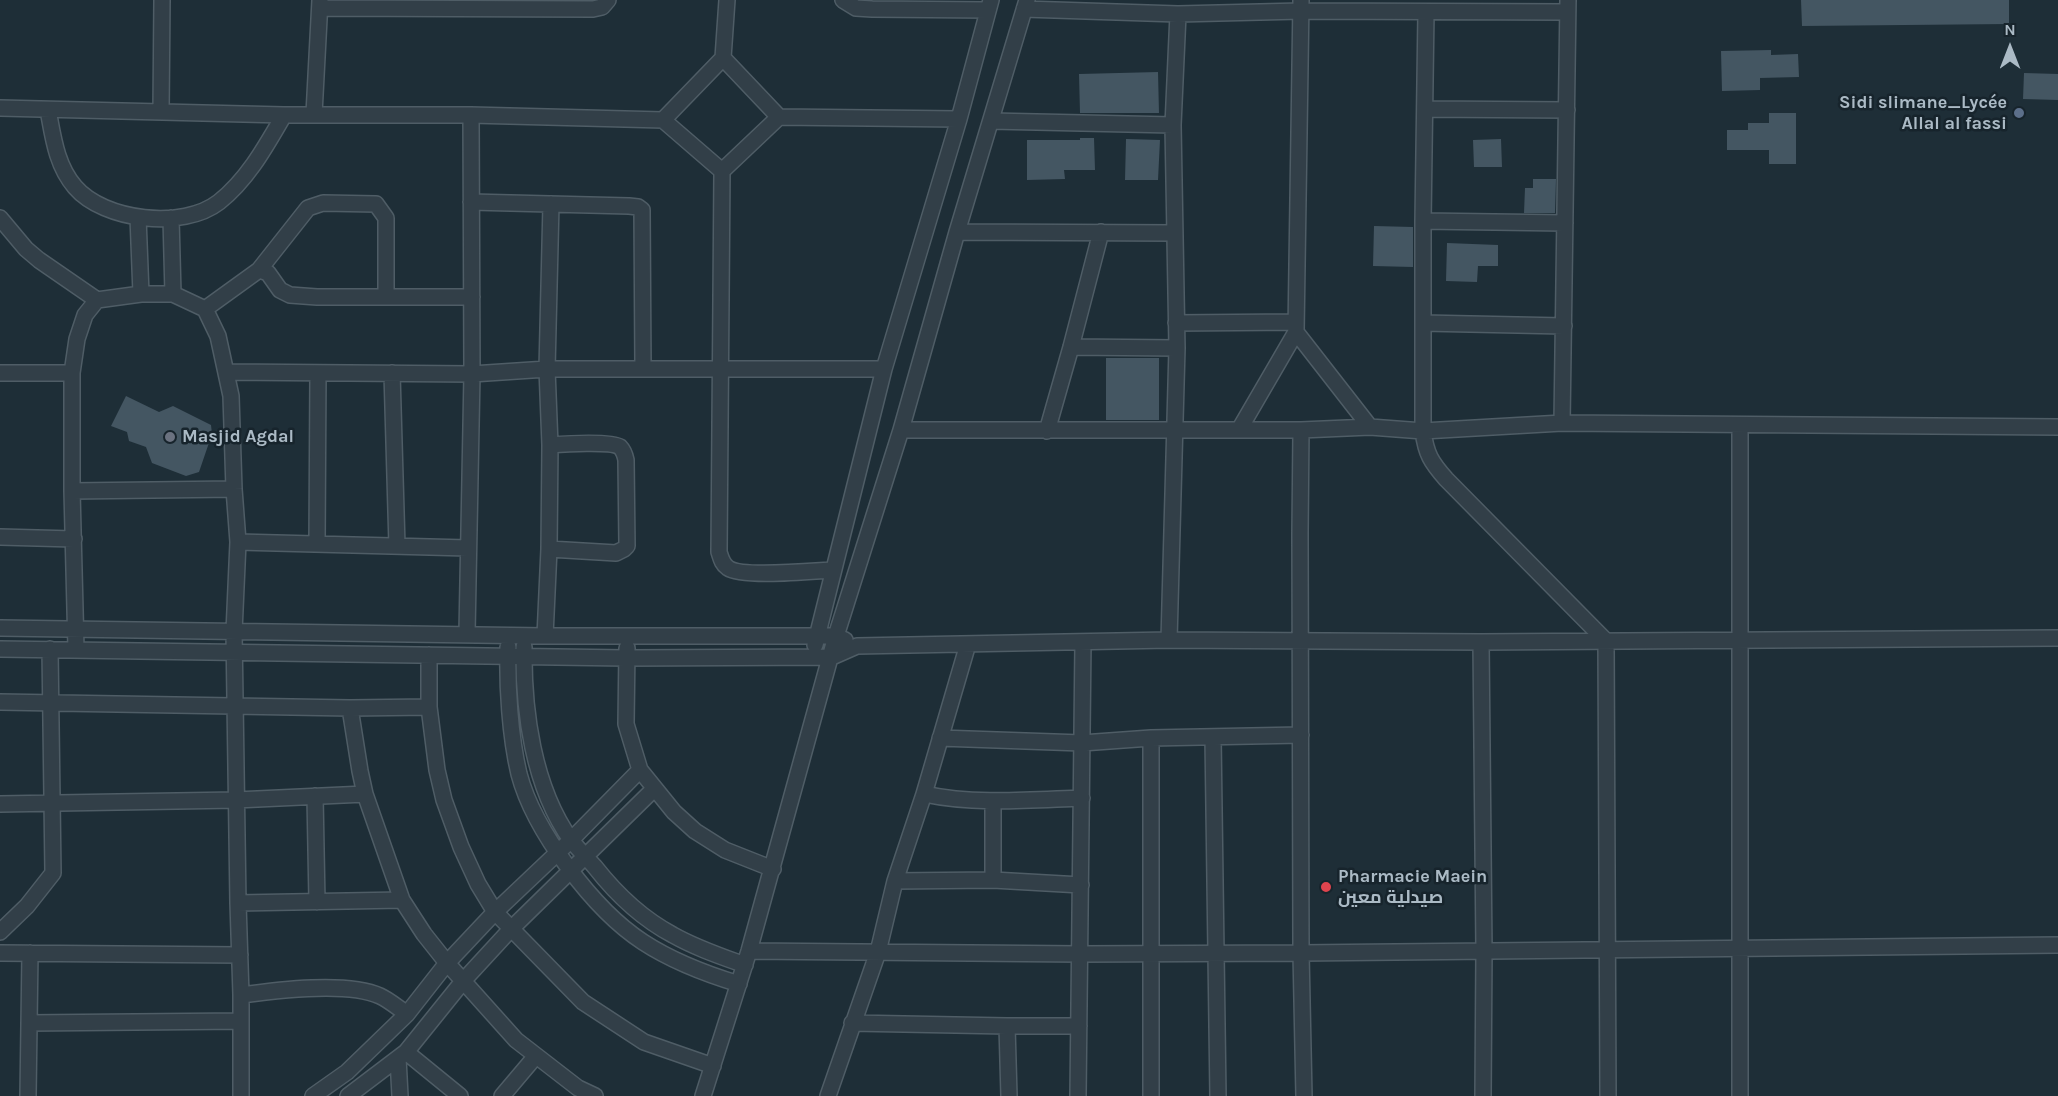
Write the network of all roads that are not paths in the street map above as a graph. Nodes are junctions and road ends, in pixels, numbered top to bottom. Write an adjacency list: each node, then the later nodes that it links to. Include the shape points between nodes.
1 (162, 0): 17 (street)
2 (608, 0): 5 (street, via 602,7 592,9)
3 (727, 0): 12 (street)
4 (843, 0): 6 (street, via 856,8 872,9)
5 (320, 4): 18 (street)
6 (989, 5): 22 (street)
7 (1026, 5): 11 (street); 24 (street)
8 (1301, 5): 10 (street); 11 (street); 47 (street)
9 (1568, 6): 10 (street); 16 (street)
10 (1426, 12): 14 (street)
11 (1178, 14): 25 (street)
12 (723, 58): 21 (street); 23 (street)
13 (0, 108): 15 (street)
14 (1425, 109): 16 (street); 32 (street)
15 (48, 110): 17 (street); 29 (street, via 60,162 74,186 96,203)
16 (1567, 110): 33 (street)
17 (161, 112): 19 (street)
18 (314, 114): 19 (street); 20 (street)
19 (284, 115): 31 (street, via 261,155 224,197 195,214)
20 (471, 115): 23 (street); 27 (street)
21 (779, 117): 22 (street); 26 (street)
22 (959, 119): 52 (street)
23 (663, 120): 26 (street)
24 (991, 121): 25 (street); 34 (street)
25 (1173, 125): 36 (street)
26 (722, 171): 53 (street)
27 (471, 202): 28 (street); 41 (street)
28 (551, 204): 50 (street); 51 (street, via 629,206 642,210)
29 (138, 217): 31 (street); 38 (street)
30 (0, 218): 42 (street, via 33,255)
31 (171, 218): 39 (street)
32 (1423, 221): 33 (street); 45 (street)
33 (1565, 224): 46 (street)
34 (957, 232): 35 (street); 64 (street)
35 (1101, 232): 36 (street); 48 (street)
36 (1175, 233): 44 (street)
37 (259, 270): 40 (street, via 268,273 280,290 290,295); 40 (street, via 308,208 323,203 376,204 386,218); 43 (street)
38 (141, 294): 39 (street); 42 (street)
39 (173, 294): 43 (street)
40 (386, 297): 41 (street)
41 (472, 297): 59 (street)
42 (98, 300): 56 (street, via 85,315)
43 (205, 309): 55 (street, via 218,336)
44 (1176, 323): 47 (street); 49 (street)
45 (1423, 323): 46 (street); 69 (street)
46 (1564, 326): 60 (street)
47 (1296, 327): 63 (street); 66 (street)
48 (1071, 347): 49 (street); 68 (street)
49 (1177, 348): 65 (street)
50 (548, 369): 51 (street); 59 (street); 70 (street)
51 (644, 369): 53 (street)
52 (884, 369): 53 (street); 80 (street)
53 (720, 370): 80 (street, via 722,561 735,571)
54 (0, 372): 56 (street)
55 (226, 372): 57 (street); 71 (street, via 231,396)
56 (72, 373): 72 (street)
57 (318, 373): 58 (street); 76 (street)
58 (392, 373): 59 (street); 77 (street)
59 (472, 374): 78 (street)
60 (1562, 423): 61 (street); 69 (street)
61 (1740, 426): 62 (street); 94 (street)
62 (2058, 427)
63 (1370, 428): 67 (street); 69 (street)
64 (901, 430): 68 (street); 90 (street)
65 (1175, 430): 66 (street); 68 (street); 92 (street)
66 (1239, 430): 67 (street)
67 (1301, 430): 93 (street)
68 (1047, 431)
69 (1423, 431): 95 (street, via 1432,464)
70 (550, 445): 79 (street); 79 (street, via 610,444 622,449 626,460 627,546 616,553)
71 (234, 489): 72 (street); 75 (street)
72 (72, 491): 74 (street)
73 (0, 537): 74 (street)
74 (74, 539): 82 (street)
75 (238, 542): 76 (street); 83 (street)
76 (317, 544): 77 (street)
77 (397, 546): 78 (street)
78 (468, 548): 84 (street)
79 (549, 549): 87 (street)
80 (832, 570): 89 (street)
81 (0, 628): 82 (street)
82 (75, 629): 83 (street); 102 (street)
83 (234, 632): 84 (street); 103 (street)
84 (467, 633): 85 (street)
85 (508, 634): 86 (street); 105 (street)
86 (524, 635): 87 (street); 106 (street)
87 (545, 636): 88 (street)
88 (628, 636): 89 (street); 109 (street)
89 (817, 636): 90 (street); 107 (street)
90 (836, 636): 99 (street); 108 (street)
91 (2058, 638): 94 (street)
92 (1169, 640): 93 (street); 96 (street)
93 (1301, 640): 97 (street); 115 (street)
94 (1741, 640): 95 (street); 145 (street)
95 (1606, 641): 97 (street); 146 (street)
96 (1083, 642): 98 (street); 119 (street)
97 (1481, 642): 147 (street)
98 (968, 644): 99 (street); 117 (street)
99 (857, 646): 108 (street)
100 (0, 649): 101 (street)
101 (50, 649): 102 (street); 111 (street)
102 (76, 649): 103 (street)
103 (234, 652): 104 (street); 112 (street)
104 (429, 655): 105 (street); 113 (street)
105 (507, 656): 106 (street); 131 (street, via 512,735 520,776)
106 (524, 656): 109 (street); 130 (street, via 534,756)
107 (812, 656): 108 (street); 109 (street)
108 (832, 657): 134 (street)
109 (626, 658): 120 (street, via 626,724)
110 (0, 702): 111 (street)
111 (51, 703): 112 (street); 128 (street)
112 (236, 705): 114 (street); 126 (street)
113 (429, 707): 114 (street); 141 (street, via 444,800 461,847)
114 (350, 708): 122 (street)
115 (1301, 735): 116 (street); 153 (street)
116 (1213, 737): 118 (street); 152 (street)
117 (940, 738): 119 (street); 123 (street)
118 (1151, 738): 119 (street); 151 (street)
119 (1082, 743): 125 (street)
120 (640, 770): 121 (street); 130 (street)
121 (654, 789): 132 (street); 134 (street, via 695,831 725,850)
122 (365, 794): 124 (street); 138 (street)
123 (924, 794): 127 (street); 136 (street)
124 (315, 796): 126 (street); 139 (street)
125 (1082, 798): 127 (street); 137 (street)
126 (236, 800): 128 (street); 140 (street)
127 (993, 801): 135 (street)
128 (51, 803): 129 (street); 143 (street, via 53,873)
129 (0, 804)
130 (571, 840): 131 (street); 132 (street)
131 (558, 852): 133 (street); 141 (street)
132 (586, 856): 133 (street); 156 (street, via 615,892 648,920 701,949)
133 (571, 870): 142 (street); 159 (street, via 606,913 643,942)
134 (773, 870): 156 (street)
135 (993, 880): 136 (street); 137 (street)
136 (895, 881): 148 (street)
137 (1081, 885): 154 (street)
138 (402, 900): 139 (street); 157 (street)
139 (317, 902): 140 (street)
140 (238, 903): 155 (street)
141 (495, 912): 142 (street); 157 (street)
142 (511, 929): 158 (street); 169 (street, via 583,1002 644,1042)
143 (0, 932)
144 (2058, 945): 145 (street)
145 (1740, 948): 146 (street); 188 (street)
146 (1607, 950): 147 (street); 187 (street)
147 (1484, 951): 153 (street); 186 (street)
148 (878, 952): 154 (street); 156 (street); 164 (street)
149 (0, 953): 150 (street)
150 (30, 953): 155 (street); 163 (street)
151 (1151, 953): 152 (street); 154 (street); 183 (street)
152 (1216, 953): 153 (street); 184 (street)
153 (1301, 953): 185 (street)
154 (1080, 954): 166 (street)
155 (240, 955): 160 (street)
156 (747, 958): 159 (street)
157 (447, 963): 158 (street); 161 (street)
158 (464, 980): 167 (street); 168 (street)
159 (739, 984): 169 (street)
160 (241, 995): 161 (street, via 284,989 351,989 379,996); 162 (street)
161 (407, 1014): 170 (street)
162 (241, 1021): 163 (street); 173 (street)
163 (29, 1023): 172 (street)
164 (852, 1023): 165 (street); 180 (street)
165 (1007, 1026): 166 (street); 181 (street)
166 (1079, 1026): 182 (street)
167 (402, 1055): 171 (street); 175 (street); 176 (street)
168 (535, 1057): 177 (street); 178 (street)
169 (713, 1066): 179 (street)
170 (336, 1081): 171 (street); 174 (street)
171 (349, 1095)
172 (28, 1096)
173 (241, 1096)
174 (313, 1096)
175 (400, 1096)
176 (460, 1096)
177 (502, 1096)
178 (595, 1096)
179 (703, 1096)
180 (828, 1096)
181 (1010, 1096)
182 (1078, 1096)
183 (1150, 1096)
184 (1218, 1096)
185 (1304, 1096)
186 (1483, 1096)
187 (1608, 1096)
188 (1740, 1096)

